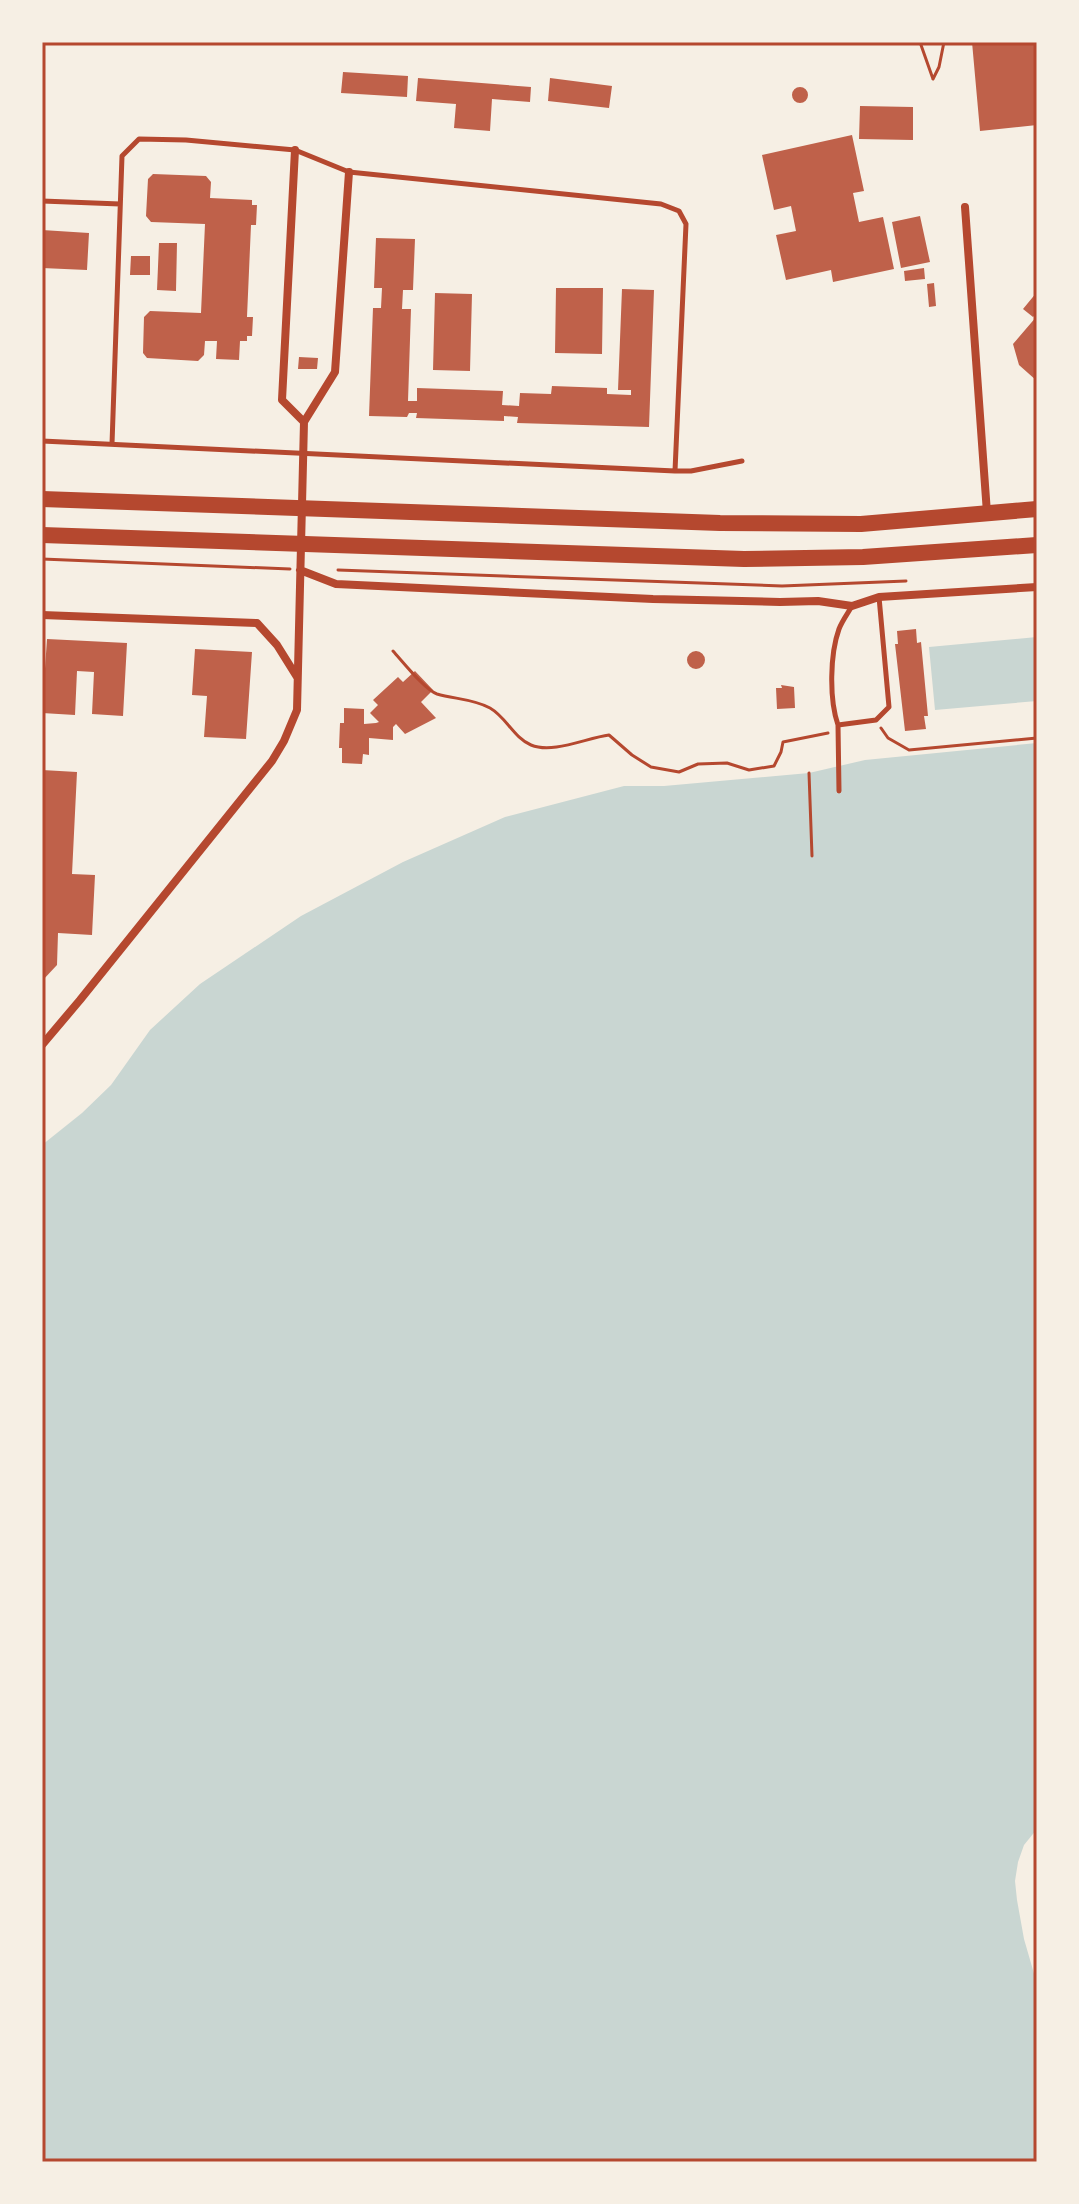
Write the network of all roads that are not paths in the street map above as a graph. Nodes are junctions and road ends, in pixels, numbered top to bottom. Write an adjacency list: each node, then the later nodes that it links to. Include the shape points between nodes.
1 (295, 150): 2 (lane); 4 (lane, via 139,139 122,156); 6 (street, via 282,400)
2 (349, 172): 6 (street, via 335,372); 11 (lane, via 661,204 679,211 686,224)
3 (42, 201): 4 (lane)
4 (120, 204): 8 (lane)
5 (965, 207): 15 (street)
6 (304, 422): 9 (street)
7 (42, 441): 8 (lane)
8 (112, 444): 9 (lane)
9 (302, 453): 11 (lane); 13 (street)
10 (742, 461): 11 (lane)
11 (675, 471)
12 (42, 499): 13 (highway)
13 (301, 509): 15 (highway, via 861,524); 17 (street)
14 (1037, 509): 15 (highway)
15 (987, 513)
16 (42, 535): 17 (highway)
17 (300, 545): 18 (highway, via 744,559); 19 (street)
18 (1037, 545)
19 (300, 570): 22 (street, via 336,584); 24 (street)
20 (1037, 587): 21 (street)
21 (879, 597): 22 (street); 25 (lane, via 889,707 876,720)
22 (852, 606): 25 (lane, via 833,658)
23 (42, 615): 24 (street, via 257,623)
24 (297, 677): 27 (street, via 297,710 272,761)
25 (838, 728): 26 (lane)
26 (839, 791)
27 (42, 1045)

